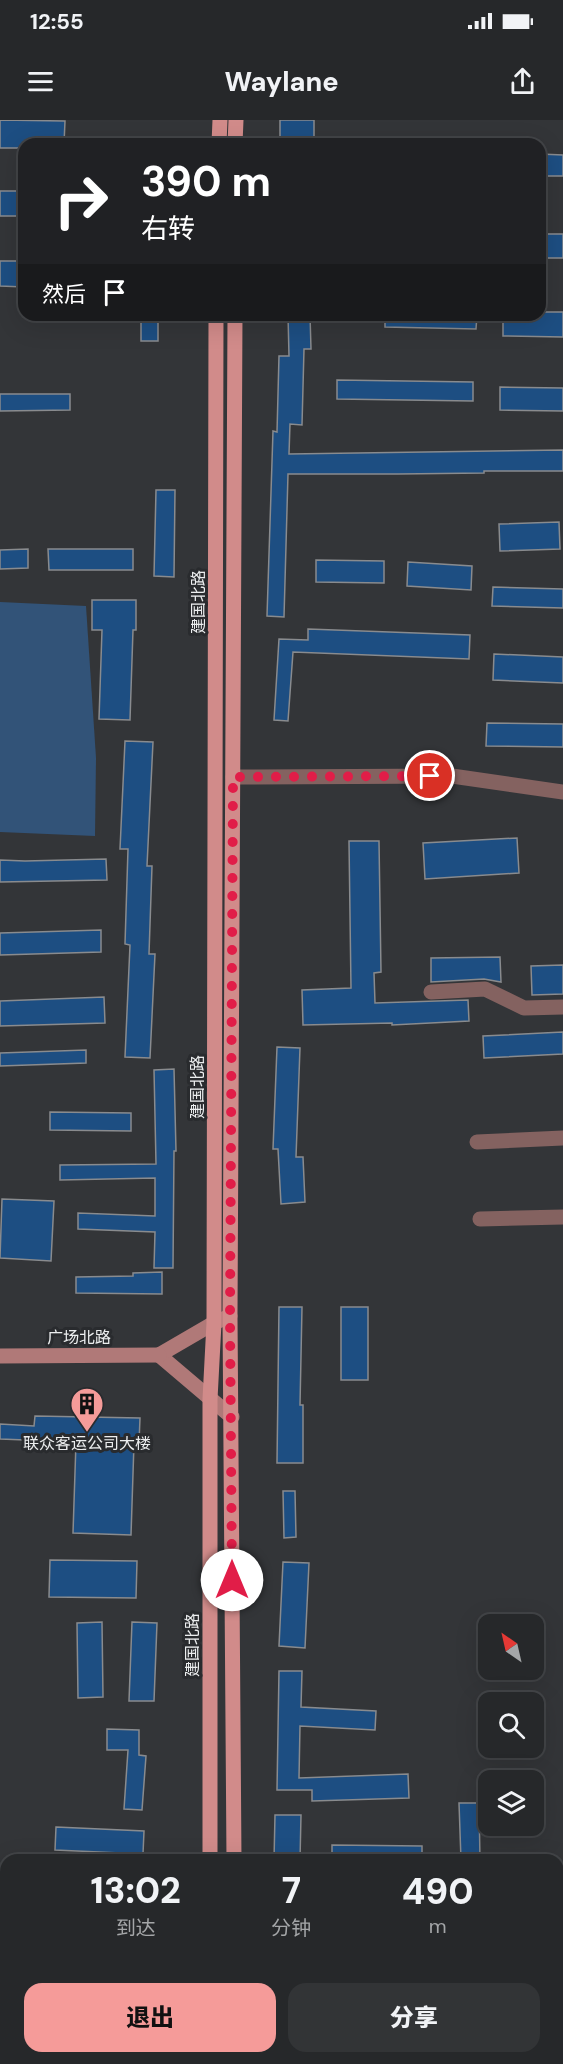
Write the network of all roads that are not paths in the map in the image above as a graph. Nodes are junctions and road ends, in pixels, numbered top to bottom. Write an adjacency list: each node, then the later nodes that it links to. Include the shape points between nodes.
1 (220, 120): 3 (main road)
2 (236, 120): 4 (main road)
3 (219, 138)
4 (236, 138)
5 (216, 321): 16 (main road, 建国北路)
6 (235, 321): 7 (main road, 建国北路)
7 (233, 777): 8 (street, via 452,776); 15 (main road, 建国北路)
8 (563, 792)
9 (431, 992): 10 (street, via 484,989 525,1008)
10 (563, 1007)
11 (563, 1138): 12 (street)
12 (477, 1142)
13 (563, 1217): 14 (street)
14 (480, 1219)
15 (230, 1316): 16 (main road); 20 (main road, 建国北路)
16 (214, 1323): 17 (main road); 19 (main road, 建国北路)
17 (159, 1355): 18 (main road, 广场北路); 19 (main road)
18 (0, 1356)
19 (210, 1399): 20 (main road); 21 (main road, 建国北路)
20 (232, 1417): 22 (main road, 建国北路)
21 (210, 1854)
22 (234, 1854)

